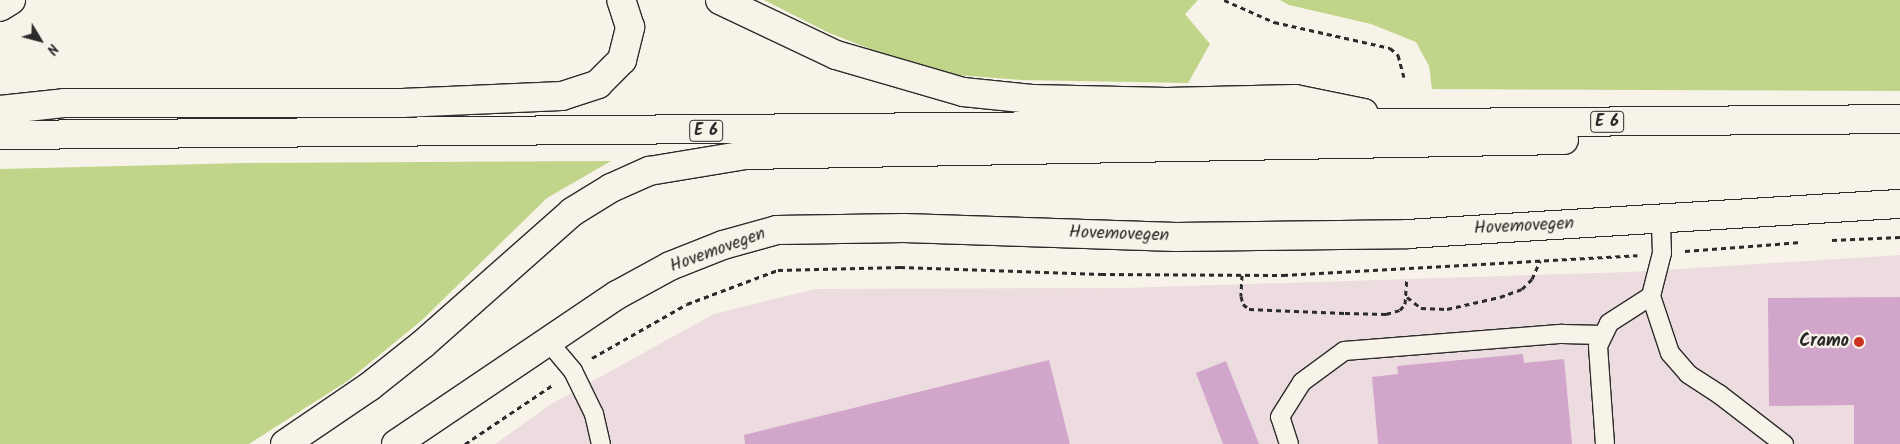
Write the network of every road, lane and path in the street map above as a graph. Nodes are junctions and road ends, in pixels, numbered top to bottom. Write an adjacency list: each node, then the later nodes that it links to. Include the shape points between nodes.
1 (11, 0): 5 (main road)
2 (620, 0): 7 (main road, via 630,27 622,60 598,84 562,96 402,103 64,103)
3 (720, 0): 10 (main road, via 836,55 963,92 1032,98 1167,102 1295,99)
4 (1224, 0): 6 (path, via 1274,22 1390,48 1398,55)
5 (0, 7)
6 (1404, 77)
7 (0, 110)
8 (1900, 119): 9 (main road, E 6)
9 (1803, 120): 10 (main road, E 6); 26 (main road, via 1763,134 1716,139 746,155 649,171 611,188 572,212 423,344 369,387)
10 (1412, 123): 11 (main road, E 6)
11 (0, 135)
12 (1900, 204): 13 (main road, Hovemovegen)
13 (1661, 220): 17 (lane); 24 (main road, Hovemovegen, via 1407,234 1176,237 894,227 778,230 723,245 670,266)
14 (1900, 236): 15 (path)
15 (1830, 240)
16 (1811, 241): 17 (path)
17 (1662, 253): 18 (path); 21 (lane)
18 (1540, 261): 19 (path); 22 (path, via 1532,279 1522,289 1500,297 1447,309 1421,308)
19 (1242, 275): 22 (path, via 1243,304 1252,310 1386,314 1400,310); 25 (path, via 900,267 778,270 717,290 680,308 617,342)
20 (1407, 278): 22 (path)
21 (1651, 296): 23 (lane, via 1609,323); 32 (lane, via 1670,353 1688,374)
22 (1406, 297)
23 (1603, 335): 30 (lane, via 1562,334 1344,351 1302,382 1280,417); 31 (lane, via 1598,346)
24 (547, 340): 25 (lane); 27 (main road, Hovemovegen)
25 (573, 371): 28 (path); 29 (lane, via 594,414)
26 (285, 444)
27 (396, 444)
28 (466, 444)
29 (601, 444)
30 (1289, 444)
31 (1605, 444)
32 (1784, 444)

